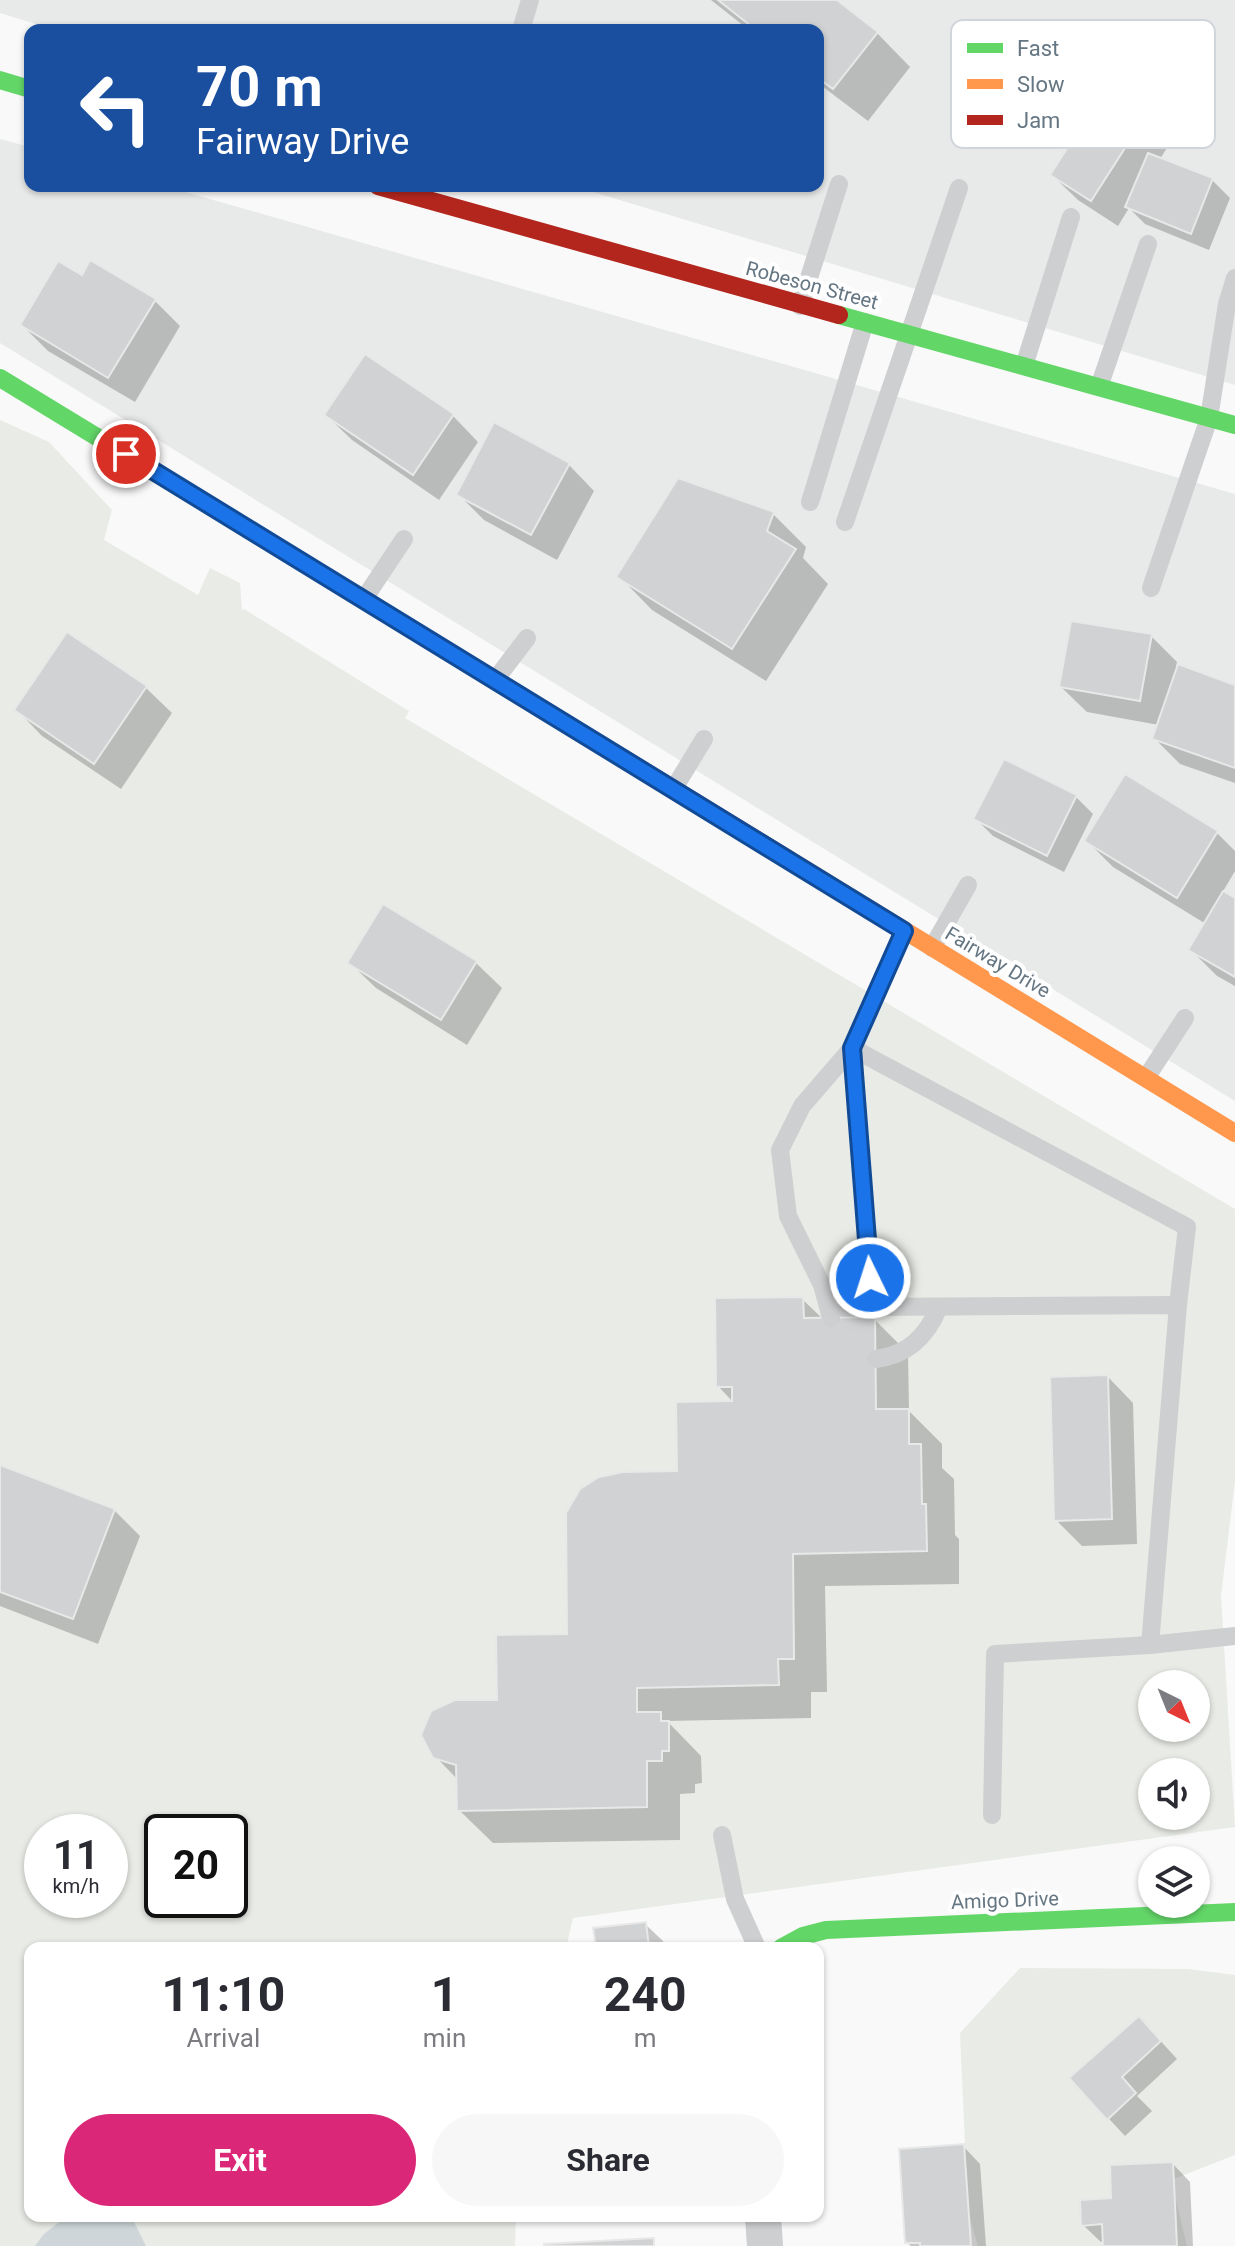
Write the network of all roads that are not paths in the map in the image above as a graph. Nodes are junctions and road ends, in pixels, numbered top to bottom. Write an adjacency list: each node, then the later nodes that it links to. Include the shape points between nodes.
1 (530, 0): 2 (lane)
2 (523, 24)
3 (0, 80): 4 (street)
4 (24, 87)
5 (839, 184): 11 (lane)
6 (959, 188): 13 (lane)
7 (407, 192): 11 (street, Robeson Street, via 469,205)
8 (1071, 217): 14 (lane)
9 (1148, 244): 16 (lane)
10 (1235, 278): 17 (lane)
11 (800, 306): 12 (street, Robeson Street)
12 (865, 322): 13 (street, Robeson Street); 19 (lane)
13 (909, 335): 14 (street, Robeson Street); 20 (lane)
14 (1024, 367): 16 (street, Robeson Street)
15 (0, 378): 23 (street, Fairway Drive)
16 (1099, 387): 17 (street, Robeson Street)
17 (1209, 418): 18 (street, Robeson Street); 22 (lane)
18 (1235, 425)
19 (810, 502)
20 (845, 522)
21 (404, 539): 23 (lane)
22 (1151, 588)
23 (364, 599): 25 (street, Fairway Drive)
24 (527, 638): 25 (lane)
25 (496, 679): 27 (street, Fairway Drive)
26 (704, 739): 27 (lane)
27 (673, 790): 29 (street, Fairway Drive)
28 (968, 885): 30 (lane)
29 (904, 931): 30 (street, Fairway Drive); 32 (lane)
30 (932, 948): 33 (street, Fairway Drive)
31 (1185, 1018): 33 (lane)
32 (852, 1048): 35 (lane, via 1187,1227); 36 (lane); 36 (lane, via 802,1106 780,1150 788,1216 831,1313)
33 (1146, 1078): 34 (street, Fairway Drive)
34 (1235, 1133)
35 (1178, 1305): 37 (lane); 40 (lane)
36 (873, 1307): 37 (lane)
37 (939, 1307): 38 (lane, via 916,1343 894,1357)
38 (876, 1359)
39 (1235, 1636): 40 (lane)
40 (1150, 1645): 41 (lane, via 995,1654)
41 (992, 1815)
42 (722, 1835): 44 (lane, via 735,1899)
43 (1235, 1912): 45 (street, Amigo Drive, via 826,1930)
44 (754, 1942)
45 (792, 1942)
46 (763, 2222): 47 (street)
47 (765, 2246)

